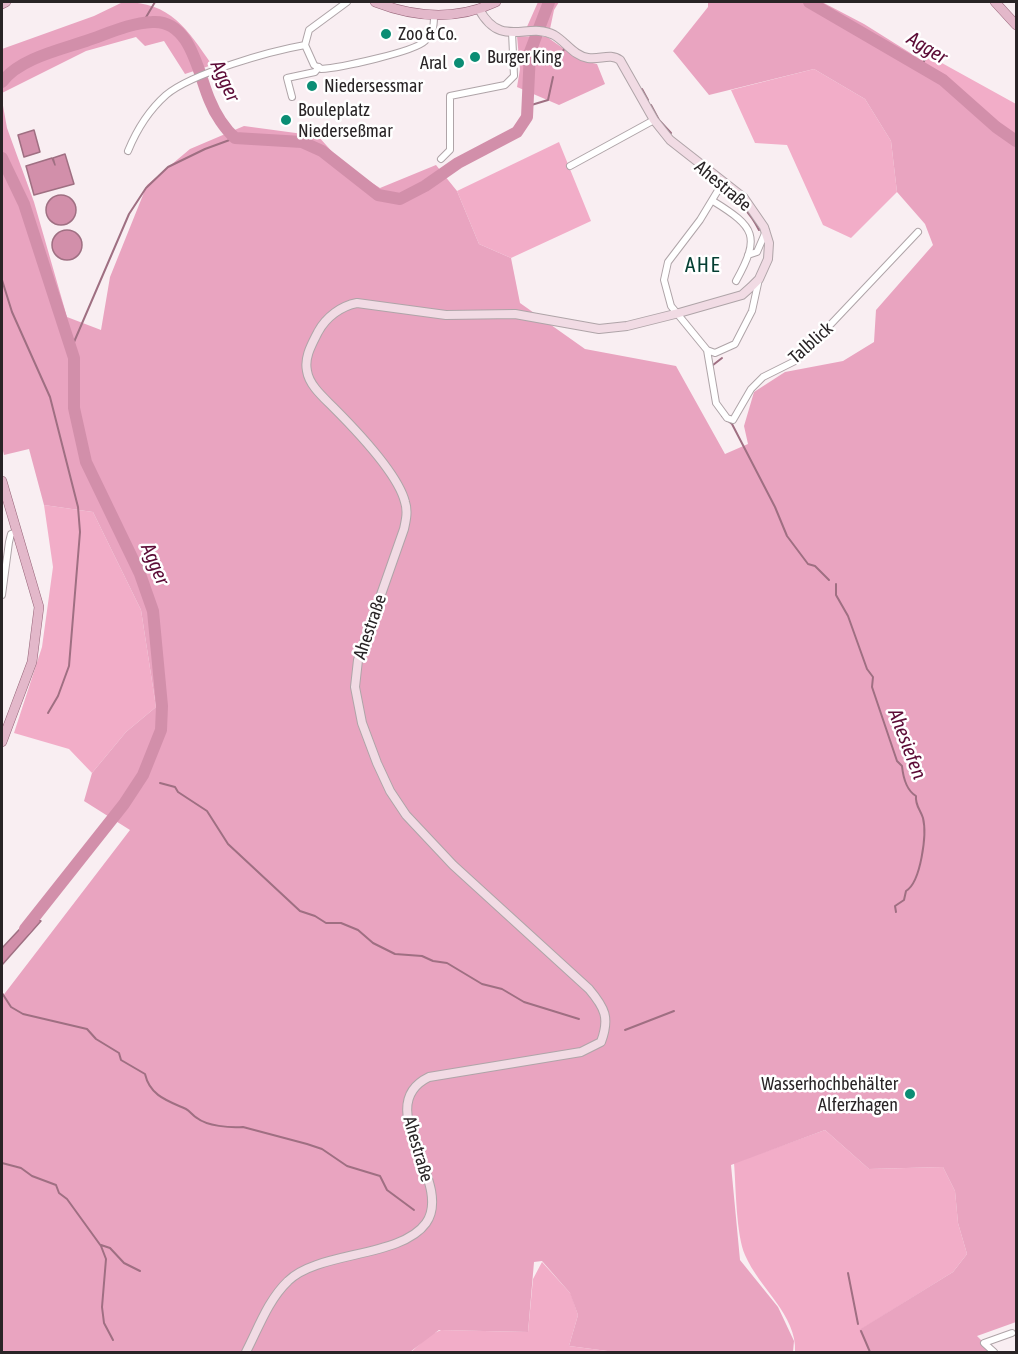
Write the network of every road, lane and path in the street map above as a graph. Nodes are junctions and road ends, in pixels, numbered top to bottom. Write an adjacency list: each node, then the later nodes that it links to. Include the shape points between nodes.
1 (6, 2): 6 (main road)
2 (347, 2): 11 (street, via 309,30)
3 (375, 2): 8 (main road, via 402,12)
4 (496, 2): 7 (main road)
5 (995, 2): 9 (main road)
6 (2, 4)
7 (479, 9): 8 (main road); 10 (main road, Ahestraße, via 488,24)
8 (434, 16): 12 (street, via 434,30 423,43 406,52)
9 (1017, 25)
10 (512, 32): 14 (main road, Ahestraße, via 547,33 580,56 612,56 620,60); 16 (street, via 514,76 506,85 450,96 450,150)
11 (305, 45): 12 (street); 15 (street, via 211,73 166,95 145,117)
12 (319, 68): 13 (street, via 287,78)
13 (292, 97)
14 (654, 120): 17 (street); 18 (main road, Ahestraße, via 690,158)
15 (128, 152)
16 (441, 159)
17 (570, 166)
18 (723, 182): 19 (street, Talblick); 20 (main road, Ahestraße, via 752,207)
19 (713, 201): 22 (street, via 740,217 747,226 751,241); 25 (street, Talblick, via 668,262 664,280 667,296)
20 (766, 231): 22 (street, via 757,252); 23 (main road, Ahestraße, via 768,259)
21 (918, 232): 26 (street, Talblick, via 797,360 771,372 751,389 733,420 717,403)
22 (748, 255): 24 (street)
23 (759, 279): 25 (main road, Ahestraße, via 742,295); 26 (street, via 752,311 735,344 715,353)
24 (736, 281)
25 (679, 313): 26 (street, Talblick); 33 (main road, Ahestraße, via 599,329 515,314 446,315 357,303 334,313 312,343 307,372 314,388 357,431 397,485 406,507 405,529 358,660 355,687 362,723 377,763 406,815 453,865 590,989 604,1007 607,1027 601,1042 581,1052 422,1081 406,1106 431,1195 427,1222 418,1232 395,1242 304,1270 288,1281 272,1302)
26 (707, 351)
27 (2, 481): 28 (main road)
28 (16, 532): 29 (street, via 11,534); 31 (main road, via 39,607 32,662)
29 (4, 561): 30 (street)
30 (2, 595)
31 (2, 742)
32 (1012, 1333): 34 (street, via 984,1343)
33 (246, 1353)
34 (994, 1353)

